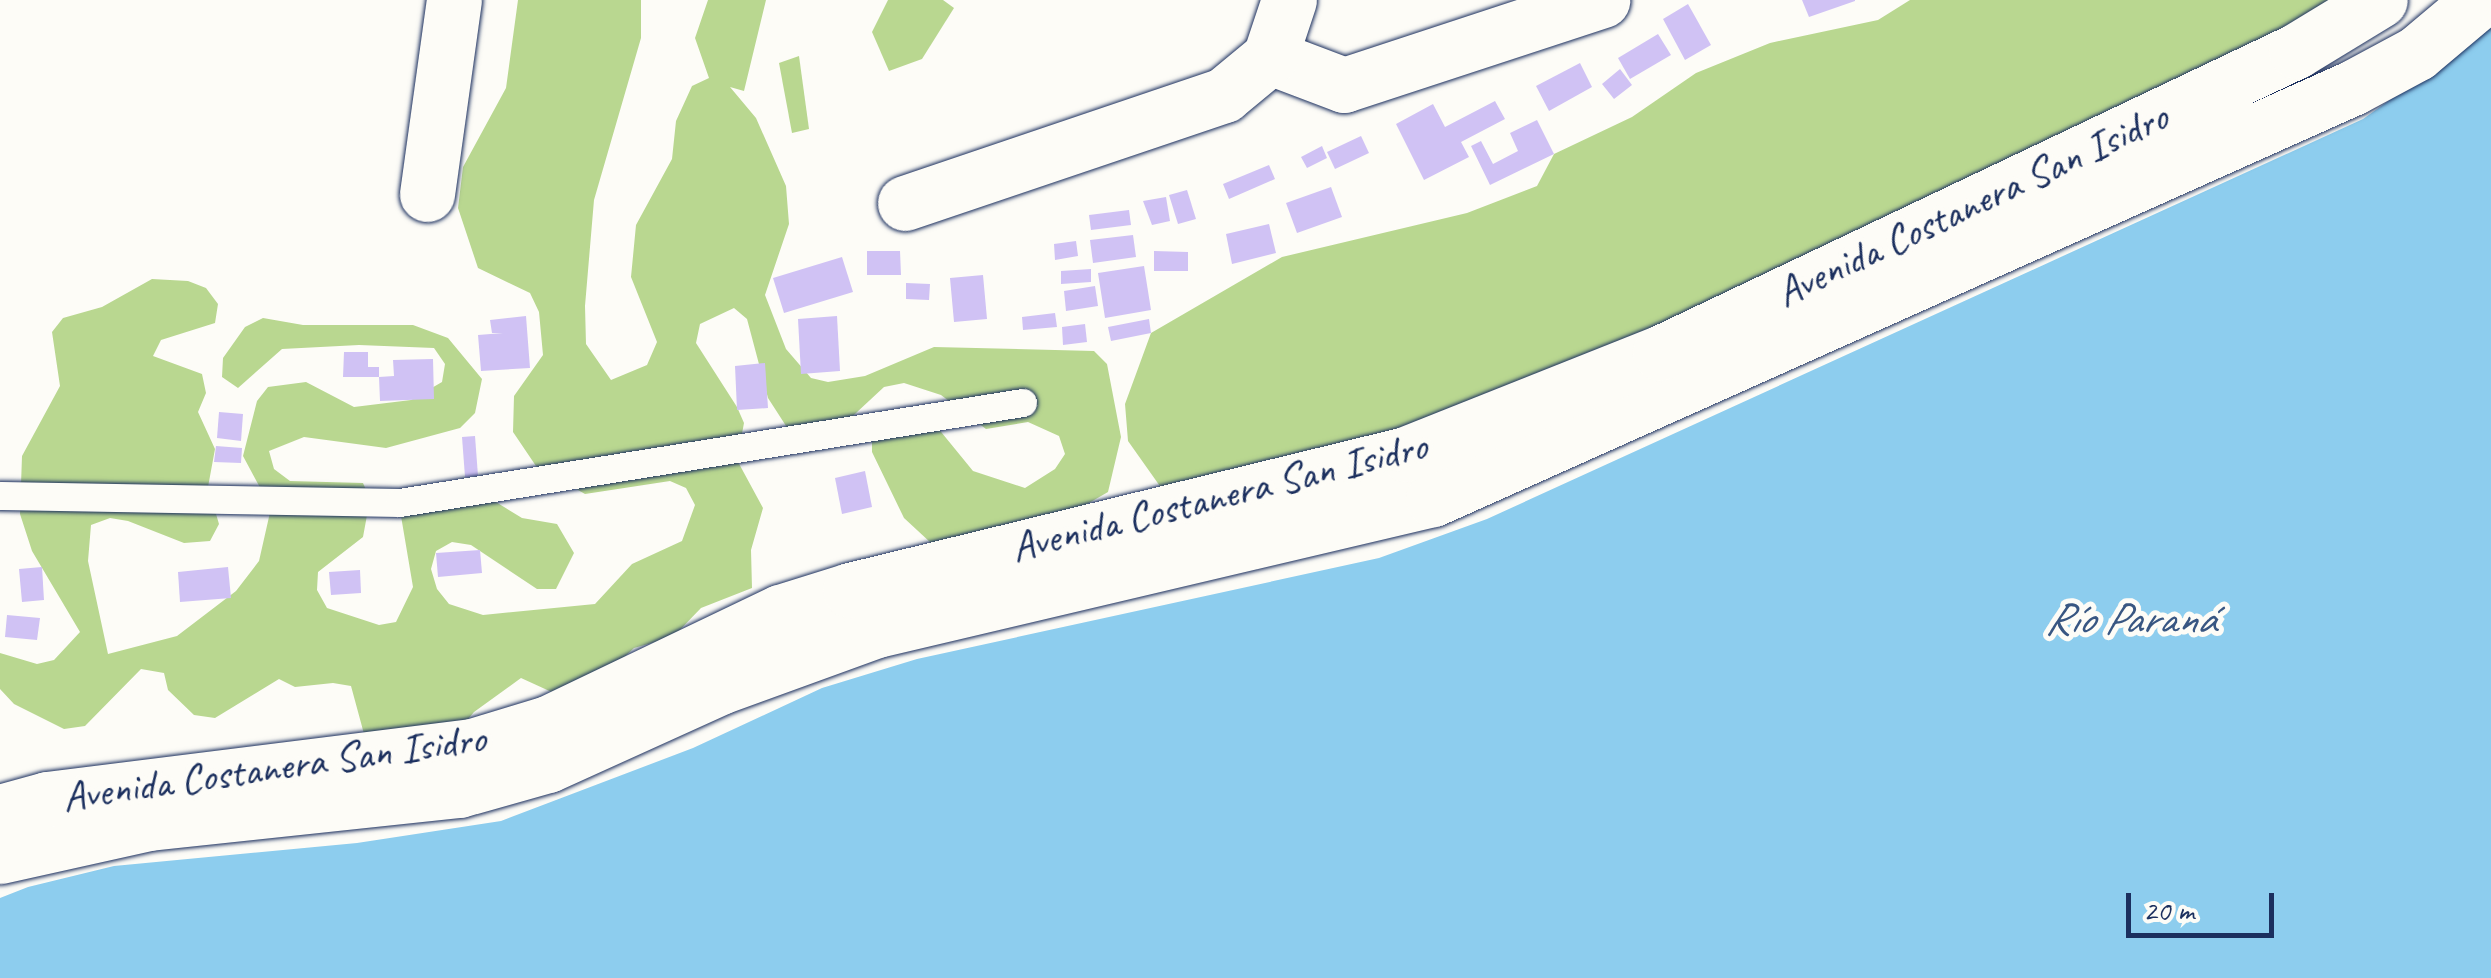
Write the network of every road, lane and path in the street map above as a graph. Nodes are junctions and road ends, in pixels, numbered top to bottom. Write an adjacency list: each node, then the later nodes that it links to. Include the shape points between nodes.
1 (454, 0): 7 (street)
2 (1289, 0): 6 (street)
3 (1602, 0): 6 (street, via 1344,85)
4 (2380, 0): 11 (street, Avenida Costanera San Isidro, via 2296,51 1660,352 1406,454 850,590 780,612 548,723 472,746 48,799)
5 (2480, 0): 12 (street, via 2417,53 2352,88 1433,500 878,630 720,687 548,765 459,790 149,823)
6 (1270, 57): 8 (street, via 1224,96)
7 (427, 194)
8 (905, 202)
9 (1024, 403): 10 (lane, via 400,504)
10 (0, 496)
11 (0, 812)
12 (0, 856)

